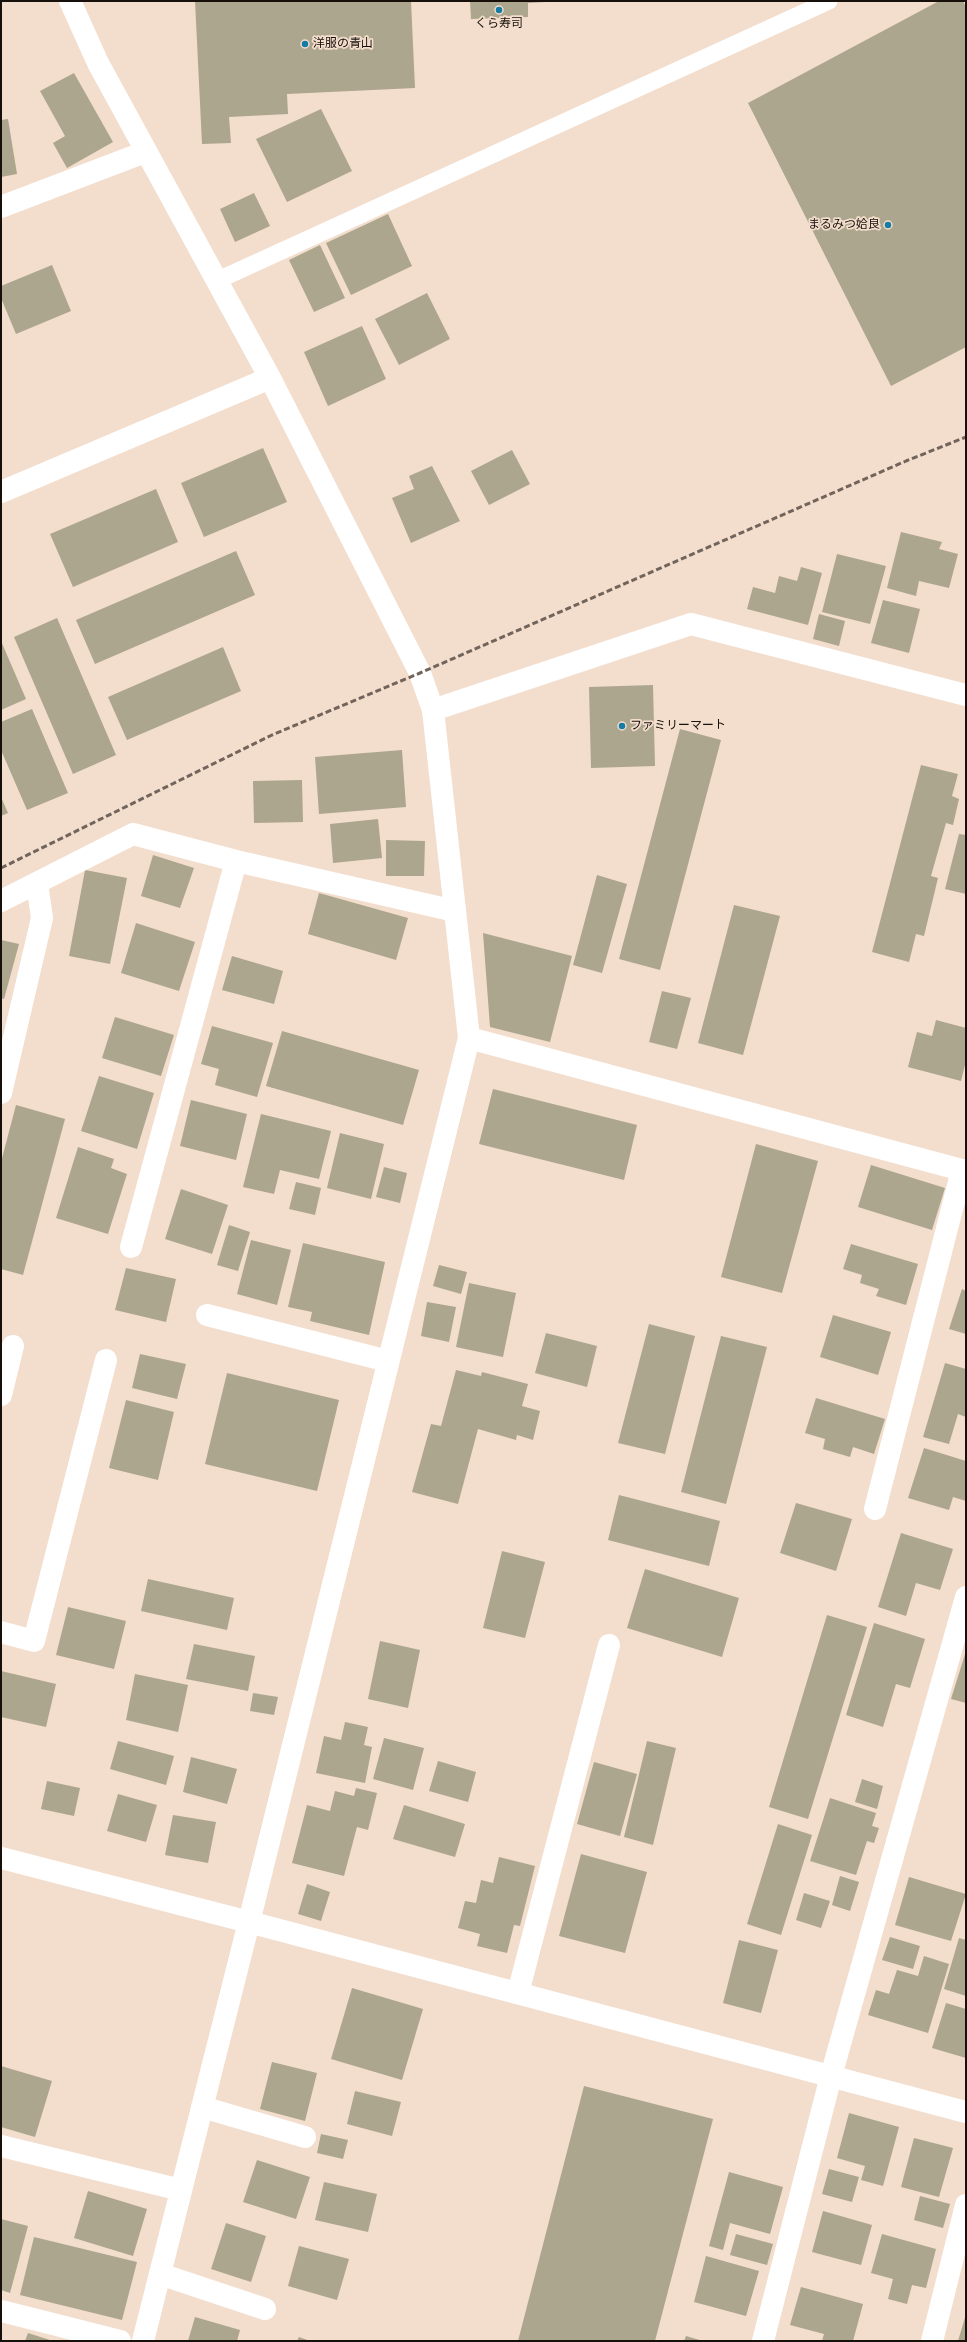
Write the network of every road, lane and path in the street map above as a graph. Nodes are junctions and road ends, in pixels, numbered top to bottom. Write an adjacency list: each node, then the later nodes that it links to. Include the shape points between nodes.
1 (70, 1): 3 (street, via 98,63)
2 (829, 1): 5 (lane)
3 (145, 152): 4 (street); 5 (street)
4 (1, 207)
5 (216, 281): 6 (street)
6 (270, 378): 7 (street); 9 (street, via 420,673)
7 (1, 492)
8 (966, 695): 9 (street, via 691,624)
9 (433, 710): 13 (street)
10 (236, 861): 11 (street, via 133,834); 13 (street); 17 (street)
11 (37, 883): 12 (street); 15 (street, via 42,918)
12 (1, 901)
13 (455, 911): 14 (street)
14 (469, 1038): 16 (street); 21 (street)
15 (1, 1093)
16 (964, 1170): 23 (street)
17 (131, 1247)
18 (207, 1314): 21 (street)
19 (13, 1346): 22 (street)
20 (106, 1360): 25 (street, via 34,1641)
21 (388, 1361): 28 (street)
22 (1, 1395)
23 (875, 1509)
24 (966, 1597): 30 (street)
25 (1, 1632)
26 (609, 1645): 29 (street)
27 (1, 1858): 28 (street)
28 (248, 1922): 29 (street); 31 (street)
29 (518, 1993): 30 (street)
30 (831, 2076): 32 (street); 42 (street)
31 (202, 2107): 33 (street); 35 (street)
32 (966, 2112)
33 (305, 2137)
34 (1, 2146): 35 (street)
35 (181, 2190): 37 (street)
36 (966, 2204): 43 (street)
37 (160, 2274): 38 (street); 41 (street)
38 (266, 2309)
39 (1, 2311): 40 (street)
40 (120, 2341)
41 (143, 2341)
42 (763, 2341)
43 (932, 2341)

